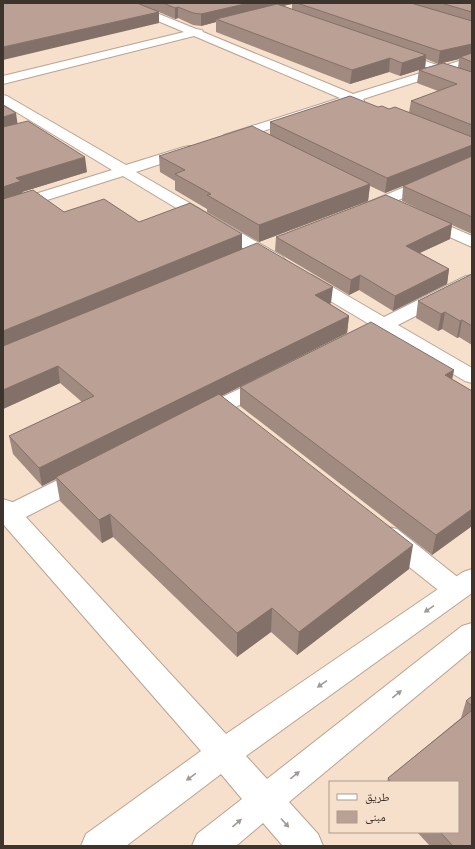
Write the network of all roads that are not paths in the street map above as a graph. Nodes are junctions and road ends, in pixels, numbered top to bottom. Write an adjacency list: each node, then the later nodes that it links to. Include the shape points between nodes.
1 (123, 3): 3 (street)
2 (210, 28): 3 (street)
3 (196, 32): 8 (street); 10 (street)
4 (396, 54): 6 (lane)
5 (472, 60): 6 (street)
6 (440, 70): 7 (street); 10 (street)
7 (459, 76)
8 (3, 80)
9 (3, 98): 17 (street, via 40,127)
10 (352, 98): 11 (street); 12 (street)
11 (366, 104)
12 (247, 132): 13 (street); 14 (street)
13 (218, 141)
14 (268, 142)
15 (204, 146): 17 (street)
16 (472, 163): 19 (street)
17 (125, 171): 20 (street); 23 (street)
18 (364, 191): 19 (street)
19 (398, 207): 21 (street); 22 (street)
20 (3, 209)
21 (348, 216)
22 (472, 242)
23 (267, 247): 24 (street); 26 (street)
24 (237, 259)
25 (472, 280): 26 (street)
26 (383, 326): 27 (street); 29 (street)
27 (355, 339)
28 (285, 374): 30 (street)
29 (472, 377)
30 (222, 405): 31 (street); 32 (street)
31 (241, 420)
32 (187, 424)
33 (102, 468): 34 (street)
34 (6, 512): 38 (street)
35 (370, 522): 36 (street)
36 (464, 584): 38 (street, one-way to 38)
37 (472, 634): 39 (street, one-way to 37)
38 (223, 754): 39 (street); 40 (street, one-way to 40)
39 (265, 800): 41 (street, one-way to 39); 42 (street, one-way to 42)
40 (98, 846)
41 (209, 846)
42 (306, 846)

